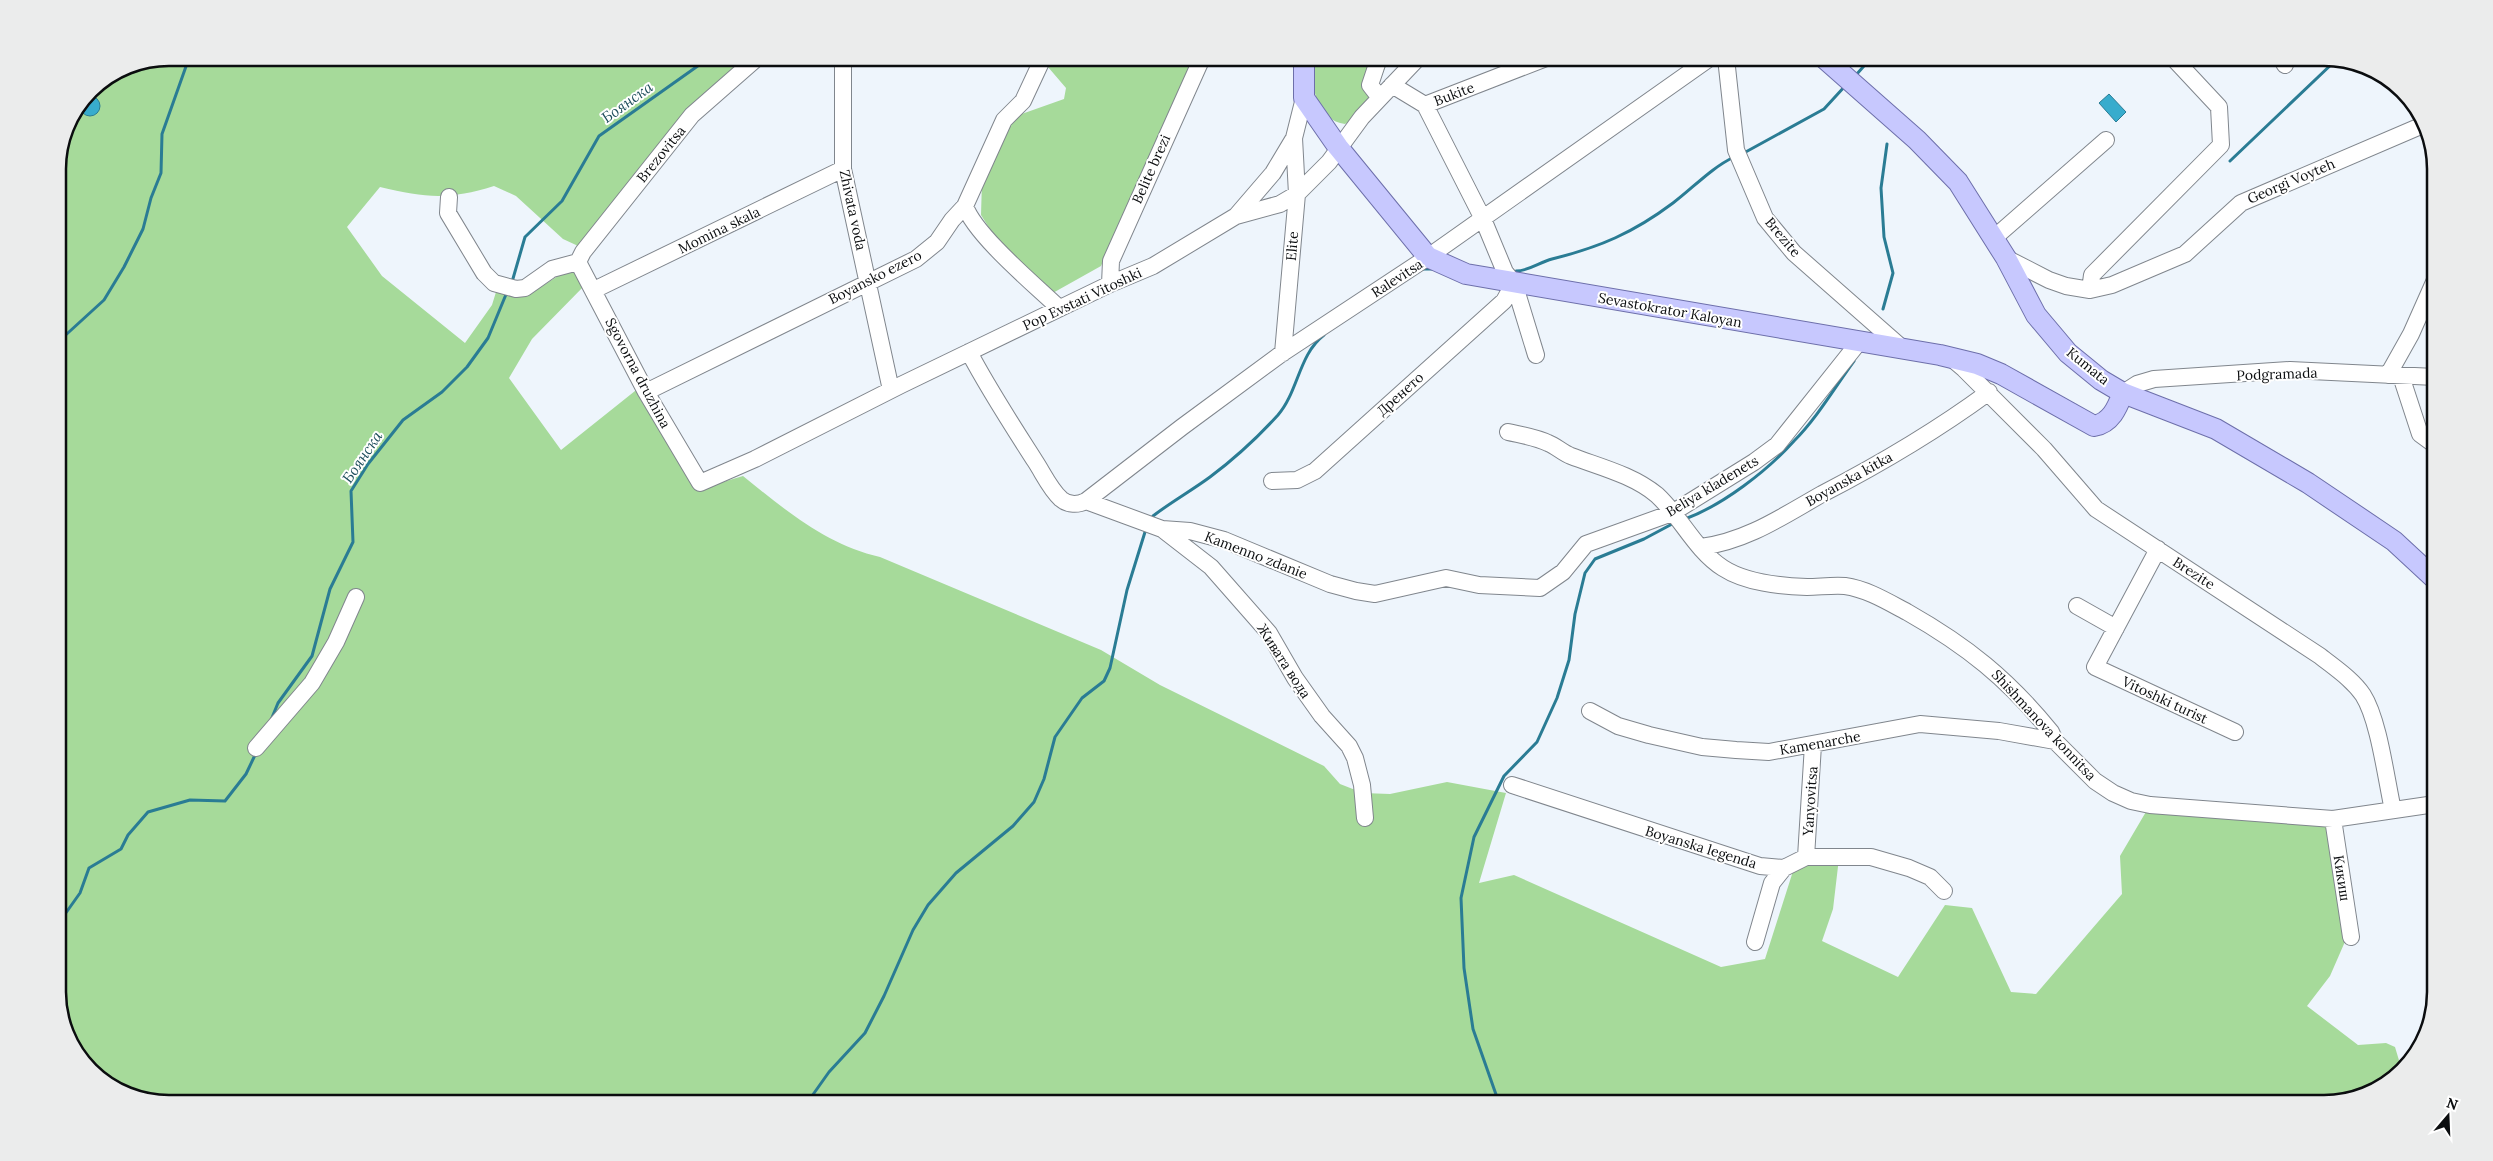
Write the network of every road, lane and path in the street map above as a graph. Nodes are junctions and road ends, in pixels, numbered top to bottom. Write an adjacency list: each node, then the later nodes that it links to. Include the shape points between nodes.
1 (748, 66): 30 (street, Brezovitsa, via 692,115 582,252)
2 (843, 66): 21 (street, Zhivata voda)
3 (1039, 66): 24 (street, Boyansko ezero, via 1023,102 1004,120)
4 (1198, 66): 33 (street, Belite brezi, via 1110,261)
5 (1304, 66): 14 (main road)
6 (1377, 66): 15 (street, via 1370,85)
7 (1410, 66): 13 (street, Pop Evstati Vitoshki)
8 (1525, 66): 16 (street, Bukite)
9 (1699, 66): 26 (street, Ralevitsa)
10 (1727, 66): 39 (street, Brezite, via 1738,156 1765,218 1794,253)
11 (1832, 66): 27 (main road, Kumata, via 1917,140 1958,182)
12 (2181, 66): 35 (street, via 2219,107 2221,145 2092,275)
13 (1392, 85): 15 (street, Pop Evstati Vitoshki); 16 (street, Bukite)
14 (1304, 98): 18 (street); 20 (main road, Sevastokrator Kaloyan)
15 (1380, 98): 20 (street, Pop Evstati Vitoshki)
16 (1425, 105): 26 (street)
17 (2417, 127): 35 (street, Georgi Voyteh, via 2241,202 2185,254)
18 (1294, 138): 22 (street, Elite); 25 (street, via 1273,173)
19 (2106, 140): 27 (street)
20 (1338, 147): 22 (street, Pop Evstati Vitoshki, via 1329,162); 28 (main road, Sevastokrator Kaloyan)
21 (844, 169): 31 (street, Zhivata voda); 34 (street, Momina skala)
22 (1297, 194): 25 (street, Pop Evstati Vitoshki, via 1280,204); 41 (street, Elite)
23 (449, 197): 30 (street, via 448,214 484,274 494,283 525,288 552,269)
24 (964, 206): 31 (street, Boyansko ezero, via 928,250 916,259); 37 (street, via 985,236)
25 (1236, 216): 33 (street, Pop Evstati Vitoshki, via 1153,266)
26 (1483, 219): 28 (street, Ralevitsa); 32 (street, via 1505,272)
27 (1994, 238): 29 (main road, Kumata)
28 (1428, 257): 32 (main road, Sevastokrator Kaloyan, via 1466,274); 41 (street, Ralevitsa)
29 (2006, 258): 35 (street, Georgi Voyteh, via 2049,280); 49 (main road, Kumata, via 2036,315 2068,353)
30 (578, 262): 34 (street, Sgovorna druzhina)
31 (868, 280): 46 (street, Zhivata voda); 47 (street, Boyansko ezero)
32 (1514, 283): 38 (main road, Sevastokrator Kaloyan); 42 (street); 52 (street, Дренето, via 1504,301 1315,471 1297,480)
33 (1110, 284): 37 (street, Pop Evstati Vitoshki)
34 (594, 290): 47 (street, Sgovorna druzhina)
35 (2090, 290)
36 (2427, 298): 44 (street)
37 (1059, 308): 40 (street, Pop Evstati Vitoshki)
38 (1859, 342): 39 (main road, Sevastokrator Kaloyan); 55 (street, Beliya kladenets, via 1777,445)
39 (1902, 348): 43 (main road, Sevastokrator Kaloyan)
40 (970, 352): 46 (street, Pop Evstati Vitoshki); 54 (street, Kamenno zdanie, via 983,379 1060,499 1074,504)
41 (1283, 353): 54 (street, Ralevitsa)
42 (1536, 355)
43 (1950, 357): 48 (street, Brezite); 49 (main road, Sevastokrator Kaloyan, via 2001,374 2094,426 2102,425 2115,412)
44 (2394, 376): 45 (street, Podgramada); 49 (street, Podgramada, via 2290,370 2154,379); 51 (street, via 2420,434)
45 (2427, 377)
46 (891, 390): 53 (street, Pop Evstati Vitoshki)
47 (646, 392): 53 (street, Sgovorna druzhina)
48 (1988, 392): 57 (street, Boyanska kitka, via 1942,424 1781,519 1734,539); 58 (street, Brezite, via 2096,509)
49 (2123, 393): 59 (main road, Kumata, via 2216,429 2394,541)
50 (1508, 432): 55 (street, Shishmanova konnitsa, via 1548,442 1568,455 1636,481 1658,497)
51 (2427, 439)
52 (1272, 480)
53 (700, 483)
54 (1086, 501): 56 (street, Kamenno zdanie)
55 (1672, 513): 57 (street, Shishmanova konnitsa); 60 (street, Beliya kladenets, via 1586,544 1563,572 1540,588 1479,585)
56 (1162, 529): 60 (street, Kamenno zdanie, via 1190,531 1224,540 1330,584 1356,591 1375,594); 72 (street, Живата вода, via 1211,568 1269,633 1294,678 1349,746 1356,758 1362,785)
57 (1701, 547): 66 (street, Shishmanova konnitsa, via 1722,568 1762,582 1785,586 1844,586 1900,608 1985,663 2026,703 2052,732)
58 (2158, 549): 63 (street); 71 (street, Brezite, via 2320,656 2350,680 2363,696 2373,720)
59 (2427, 571)
60 (1446, 578)
61 (356, 598): 68 (street, via 336,642 312,682)
62 (2077, 606): 63 (street)
63 (2116, 628): 65 (street, Vitoshki turist, via 2096,667)
64 (1590, 711): 67 (street, Kamenarche, via 1618,726 1649,736 1702,747 1769,752)
65 (2235, 732)
66 (2055, 741): 67 (street, Kamenarche, via 1999,731 1920,724); 73 (street, Shishmanova konnitsa, via 2095,781 2131,801 2229,813)
67 (1814, 745): 74 (street, Yanyovitsa)
68 (256, 748)
69 (1512, 786): 75 (street, Boyanska legenda, via 1760,866)
70 (2427, 805): 71 (street, Shishmanova konnitsa)
71 (2393, 810): 73 (street, Shishmanova konnitsa)
72 (1365, 818)
73 (2333, 820): 77 (street, Кикиш)
74 (1806, 856): 75 (street); 76 (street, via 1871,857 1890,861 1930,877)
75 (1784, 868): 78 (street, via 1772,883)
76 (1944, 891)
77 (2351, 937)
78 (1755, 942)

